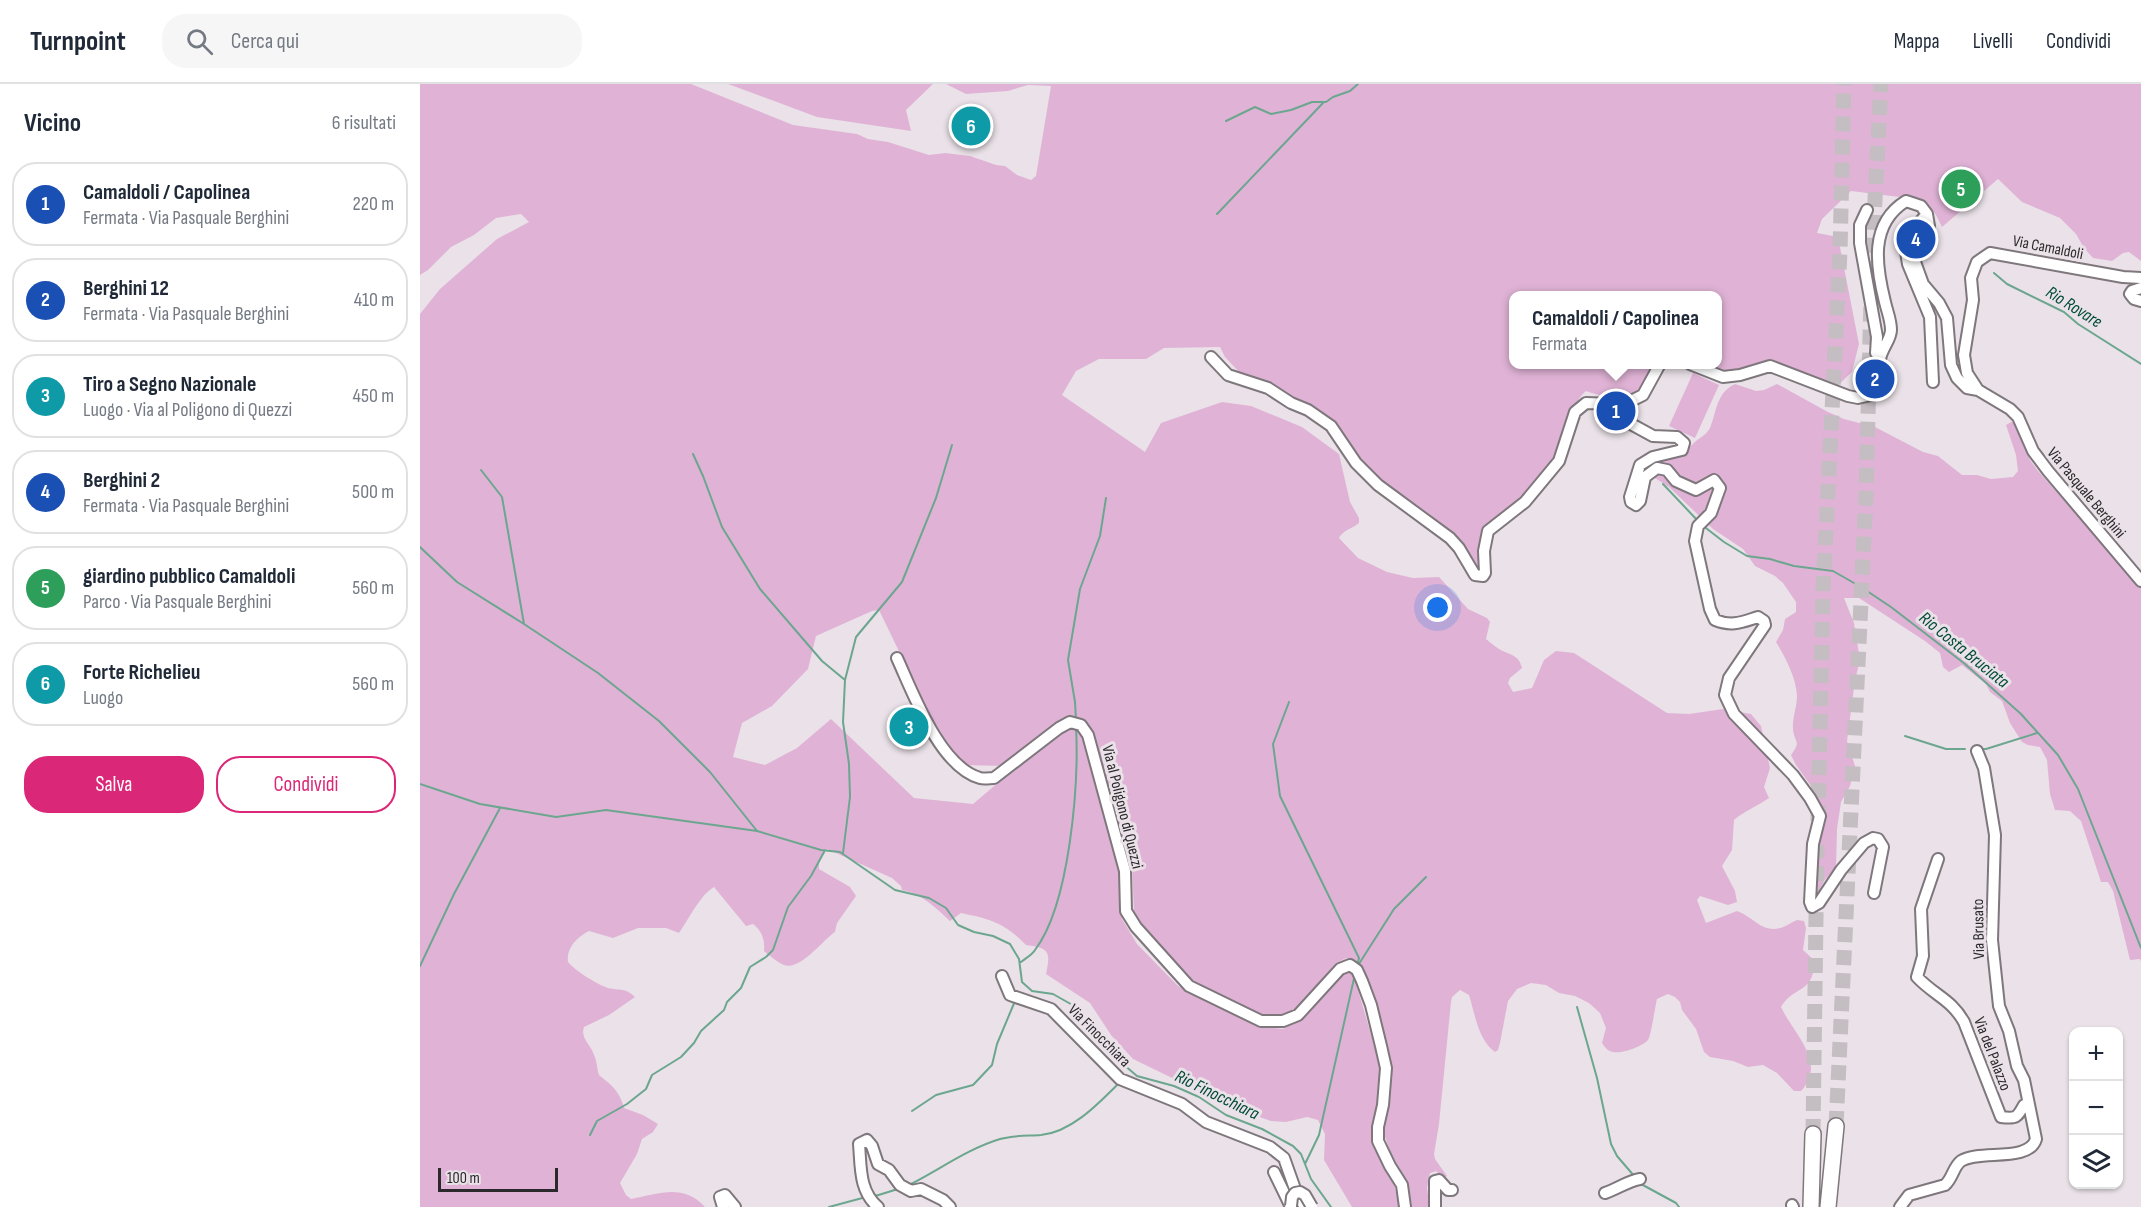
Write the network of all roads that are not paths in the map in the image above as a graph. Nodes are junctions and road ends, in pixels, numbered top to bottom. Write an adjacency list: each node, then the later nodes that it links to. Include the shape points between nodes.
1 (1867, 210): 11 (street, via 1860,225 1860,243 1878,344)
2 (1927, 214): 9 (street, via 1907,236 1905,246 1908,264 1930,317); 10 (street, Via Pasquale Berghini, via 1929,226 1918,244 1915,262 1923,284 1947,318 1951,365 1957,378 1967,388); 11 (street, via 1921,206 1906,201 1893,209 1883,224 1878,261 1891,333 1880,356 1878,385)
3 (2141, 278): 10 (street, Via Camaldoli, via 2006,255 1990,253 1983,257 1971,278 1973,300 1964,355 1967,373)
4 (2141, 288): 5 (street, via 2130,294)
5 (2141, 301)
6 (1211, 357): 7 (street, via 1228,375 1268,388 1331,426 1377,486 1450,538 1479,577 1485,573 1488,531 1525,502 1559,461 1575,412 1586,403 1614,404 1644,395)
7 (1657, 369)
8 (1703, 369): 11 (street, via 1724,377 1770,366 1848,396)
9 (1933, 382)
10 (1978, 390): 13 (street, Via Pasquale Berghini, via 2018,417 2033,451)
11 (1871, 395)
12 (1622, 422): 17 (street, via 1653,436 1677,437 1684,443 1682,450 1653,457 1640,465 1631,502 1636,505 1640,501 1645,477 1657,468 1667,470 1676,481 1696,490 1713,480 1720,488 1711,513 1698,526 1695,541 1710,609 1715,620 1725,624 1741,624 1758,617 1765,625 1729,678 1725,695 1734,714 1793,775 1820,816 1813,844 1812,906 1819,903 1864,843 1874,838 1882,847)
13 (2141, 581)
14 (897, 658): 34 (street, Via al Poligono di Quezzi, via 936,740 962,768 980,778 994,778 1070,722 1082,725 1125,871 1126,911 1189,986 1261,1021 1283,1022 1298,1015 1340,969 1350,965 1357,970 1371,1005 1386,1068 1378,1142 1402,1185)
15 (1977, 751): 19 (street, Via Brusato, via 1984,768 1995,835 1992,940 1999,1006)
16 (1938, 860): 19 (street, Via del Palazzo, via 1921,909 1923,956 1917,977 1951,1002 1959,1013 2001,1117 2014,1118)
17 (1874, 894)
18 (1002, 976): 32 (street, Via Finocchiara, via 1010,995 1051,1009 1120,1079 1182,1104 1206,1122 1270,1146 1284,1158)
19 (2028, 1104): 37 (street, Via del Palazzo, via 2037,1139 2032,1146 1961,1161 1945,1185 1909,1194)
20 (1836, 1126): 26 (highway)
21 (1813, 1134): 36 (highway)
22 (1274, 1172): 27 (street)
23 (1637, 1180): 25 (street)
24 (1452, 1190): 35 (street, via 1435,1181)
25 (1605, 1193)
26 (1829, 1200)
27 (1291, 1206): 33 (street, bridge, via 1293,1194 1300,1192)
28 (723, 1207): 29 (street, via 720,1197 725,1195)
29 (735, 1207)
30 (878, 1207): 31 (street, via 867,1196 862,1182 859,1144 864,1140 872,1146 878,1164 889,1170 900,1185 911,1191 921,1189)
31 (950, 1207)
32 (1305, 1207)
33 (1312, 1207)
34 (1405, 1207)
35 (1435, 1207)
36 (1811, 1207)
37 (1900, 1207)

